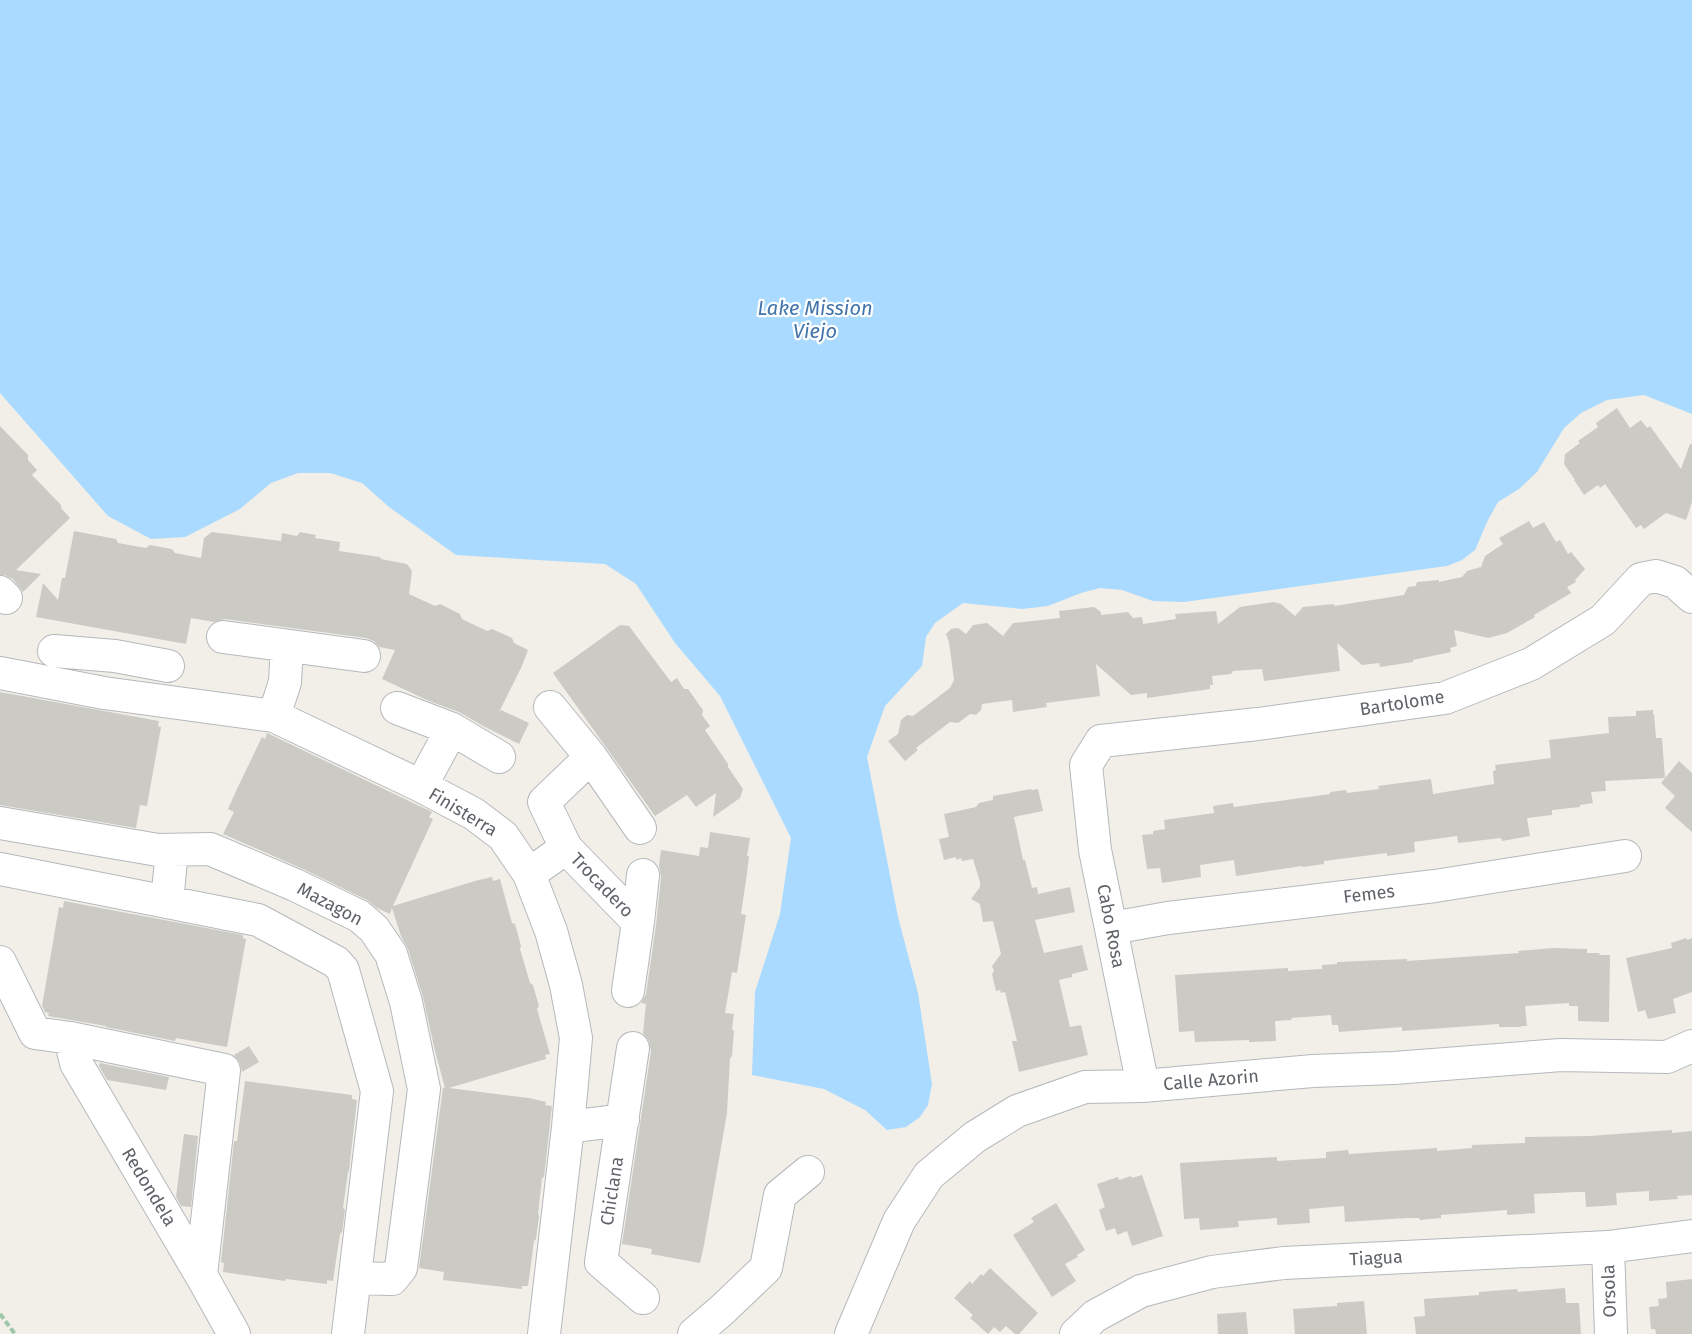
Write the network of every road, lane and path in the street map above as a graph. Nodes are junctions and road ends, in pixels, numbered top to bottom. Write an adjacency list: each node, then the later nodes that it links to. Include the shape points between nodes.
1 (1691, 595): 16 (street, Bartolome, via 1676,582 1656,576 1641,579 1603,620 1531,664 1445,698 1101,741)
2 (223, 637): 3 (street)
3 (287, 646): 6 (street); 12 (street, via 285,682)
4 (54, 651): 5 (street)
5 (115, 656): 7 (street); 9 (street)
6 (364, 656)
7 (168, 666)
8 (0, 673): 9 (street, Finisterra)
9 (104, 693): 12 (street, Finisterra)
10 (550, 706): 15 (street)
11 (397, 708): 13 (street)
12 (274, 716): 17 (street, Finisterra)
13 (452, 729): 14 (street); 17 (street)
14 (499, 757)
15 (591, 757): 19 (street); 20 (street, Trocadero, via 544,802)
16 (1086, 765): 29 (street, Cabo Rosa, via 1095,850)
17 (421, 786): 24 (street, Finisterra, via 474,814 503,836)
18 (0, 823): 21 (street, Mazagon, via 158,850)
19 (640, 828)
20 (566, 848): 24 (street, Trocadero); 27 (street, Trocadero)
21 (172, 849): 26 (street); 28 (street, Mazagon, via 210,849 295,885 359,916)
22 (1625, 856): 29 (street, Femes, via 1435,886)
23 (0, 869): 26 (street)
24 (529, 874): 40 (street, Finisterra, via 551,931 576,1038)
25 (643, 874): 27 (street, Trocadero)
26 (167, 902): 31 (street, via 258,920)
27 (638, 922): 32 (street, Trocadero)
28 (372, 927): 31 (street); 37 (street, Mazagon, via 391,954 406,1002)
29 (1112, 928): 36 (street, Cabo Rosa)
30 (0, 962): 33 (street, via 35,1033)
31 (339, 965): 38 (street)
32 (628, 991)
33 (60, 1036): 46 (street, Redondela); 46 (street, via 224,1070)
34 (1692, 1046): 36 (street, Calle Azorin, via 1667,1057 1561,1055)
35 (633, 1048): 39 (street, Chiclana)
36 (1143, 1086): 55 (street, Calle Azorin, via 1085,1087 1017,1111 975,1137 929,1175 899,1221)
37 (424, 1089): 38 (street); 47 (street, Mazagon, via 401,1268 392,1279)
38 (377, 1091): 47 (street)
39 (623, 1120): 40 (street); 44 (street, Chiclana)
40 (568, 1127): 45 (street, Finisterra)
41 (808, 1172): 54 (street, via 780,1196 766,1269)
42 (1692, 1236): 43 (street, Tiagua)
43 (1608, 1247): 56 (street, Tiagua, via 1284,1263 1212,1272 1141,1291 1095,1316); 57 (street, Orsola)
44 (600, 1262): 45 (street); 48 (street)
45 (552, 1267): 53 (street, Finisterra)
46 (201, 1275): 51 (street, Redondela)
47 (355, 1278): 52 (street)
48 (643, 1298)
49 (0, 1314): 50 (path)
50 (15, 1334)
51 (234, 1334)
52 (348, 1334)
53 (544, 1334)
54 (694, 1334)
55 (851, 1334)
56 (1076, 1334)
57 (1611, 1334)

